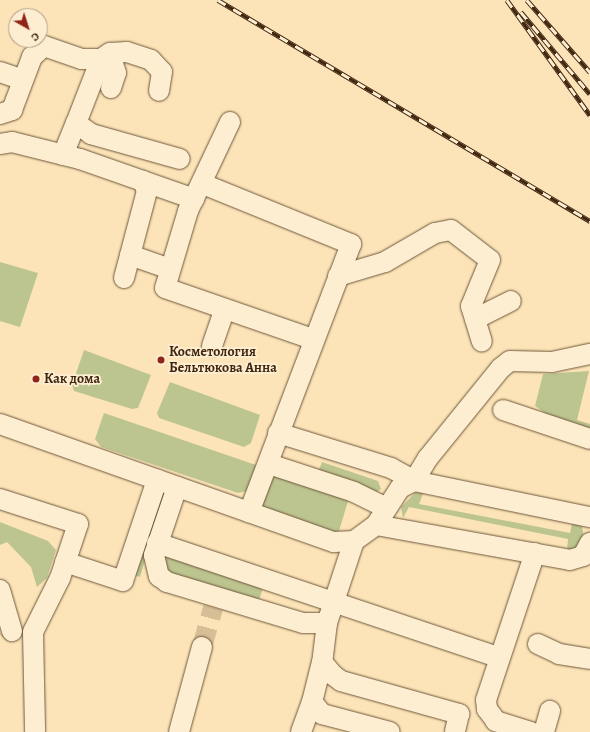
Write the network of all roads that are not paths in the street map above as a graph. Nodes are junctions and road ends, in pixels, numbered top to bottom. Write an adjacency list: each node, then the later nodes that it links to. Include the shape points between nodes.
1 (48, 47): 3 (lane, via 63,57)
2 (38, 48): 5 (lane, via 32,56)
3 (101, 59): 6 (lane, via 113,64 116,73); 7 (lane, via 110,53 127,52 151,60 162,72); 10 (lane)
4 (0, 72): 5 (lane)
5 (23, 80): 8 (lane, via 12,110)
6 (111, 88)
7 (159, 91)
8 (0, 114)
9 (230, 122): 15 (lane)
10 (76, 123): 12 (lane); 13 (lane, via 92,134)
11 (0, 144): 12 (lane, via 30,142)
12 (63, 155): 14 (lane)
13 (180, 159)
14 (142, 181): 15 (lane); 16 (lane, via 147,191)
15 (198, 191): 17 (lane); 18 (lane, via 351,244)
16 (130, 255): 17 (lane); 19 (lane)
17 (170, 269): 21 (lane, via 165,288)
18 (338, 276): 22 (lane, via 385,262 434,233 451,230 490,260 471,306); 23 (lane)
19 (124, 278)
20 (511, 301): 22 (lane)
21 (225, 309): 23 (lane); 25 (lane)
22 (475, 319): 24 (lane)
23 (312, 339): 29 (lane)
24 (482, 341)
25 (212, 346)
26 (590, 354): 33 (lane, via 552,362 510,361 482,389)
27 (503, 410): 30 (lane)
28 (0, 424): 32 (lane)
29 (278, 433): 31 (lane); 33 (lane, via 391,468)
30 (590, 439)
31 (269, 464): 36 (lane, via 354,492); 37 (lane)
32 (157, 480): 34 (lane); 44 (lane, via 123,581)
33 (414, 482): 36 (lane, via 400,488); 38 (lane)
34 (177, 487): 37 (lane); 41 (lane)
35 (0, 499): 44 (lane, via 78,524)
36 (386, 506): 39 (lane)
37 (249, 512): 40 (lane, via 334,542)
38 (590, 517)
39 (376, 525): 40 (lane); 43 (lane)
40 (354, 541): 46 (lane)
41 (157, 543): 46 (lane); 47 (lane, via 154,566 159,576 167,582 214,603 303,624)
42 (590, 543): 43 (lane, via 577,559)
43 (535, 553): 51 (lane)
44 (65, 562): 48 (lane)
45 (0, 590): 48 (lane, via 7,632)
46 (335, 602): 47 (lane); 51 (lane)
47 (328, 623): 53 (lane)
48 (33, 632): 56 (lane)
49 (538, 644): 52 (lane, via 559,654)
50 (202, 647): 57 (lane)
51 (498, 657): 61 (lane, via 487,709 496,721)
52 (590, 659)
53 (322, 662): 54 (lane); 60 (lane, via 341,681 459,714)
54 (312, 702): 58 (lane); 59 (lane, via 322,714)
55 (550, 711): 62 (lane)
56 (36, 732)
57 (179, 732)
58 (301, 732)
59 (390, 732)
60 (454, 732)
61 (531, 732)
62 (544, 732)

